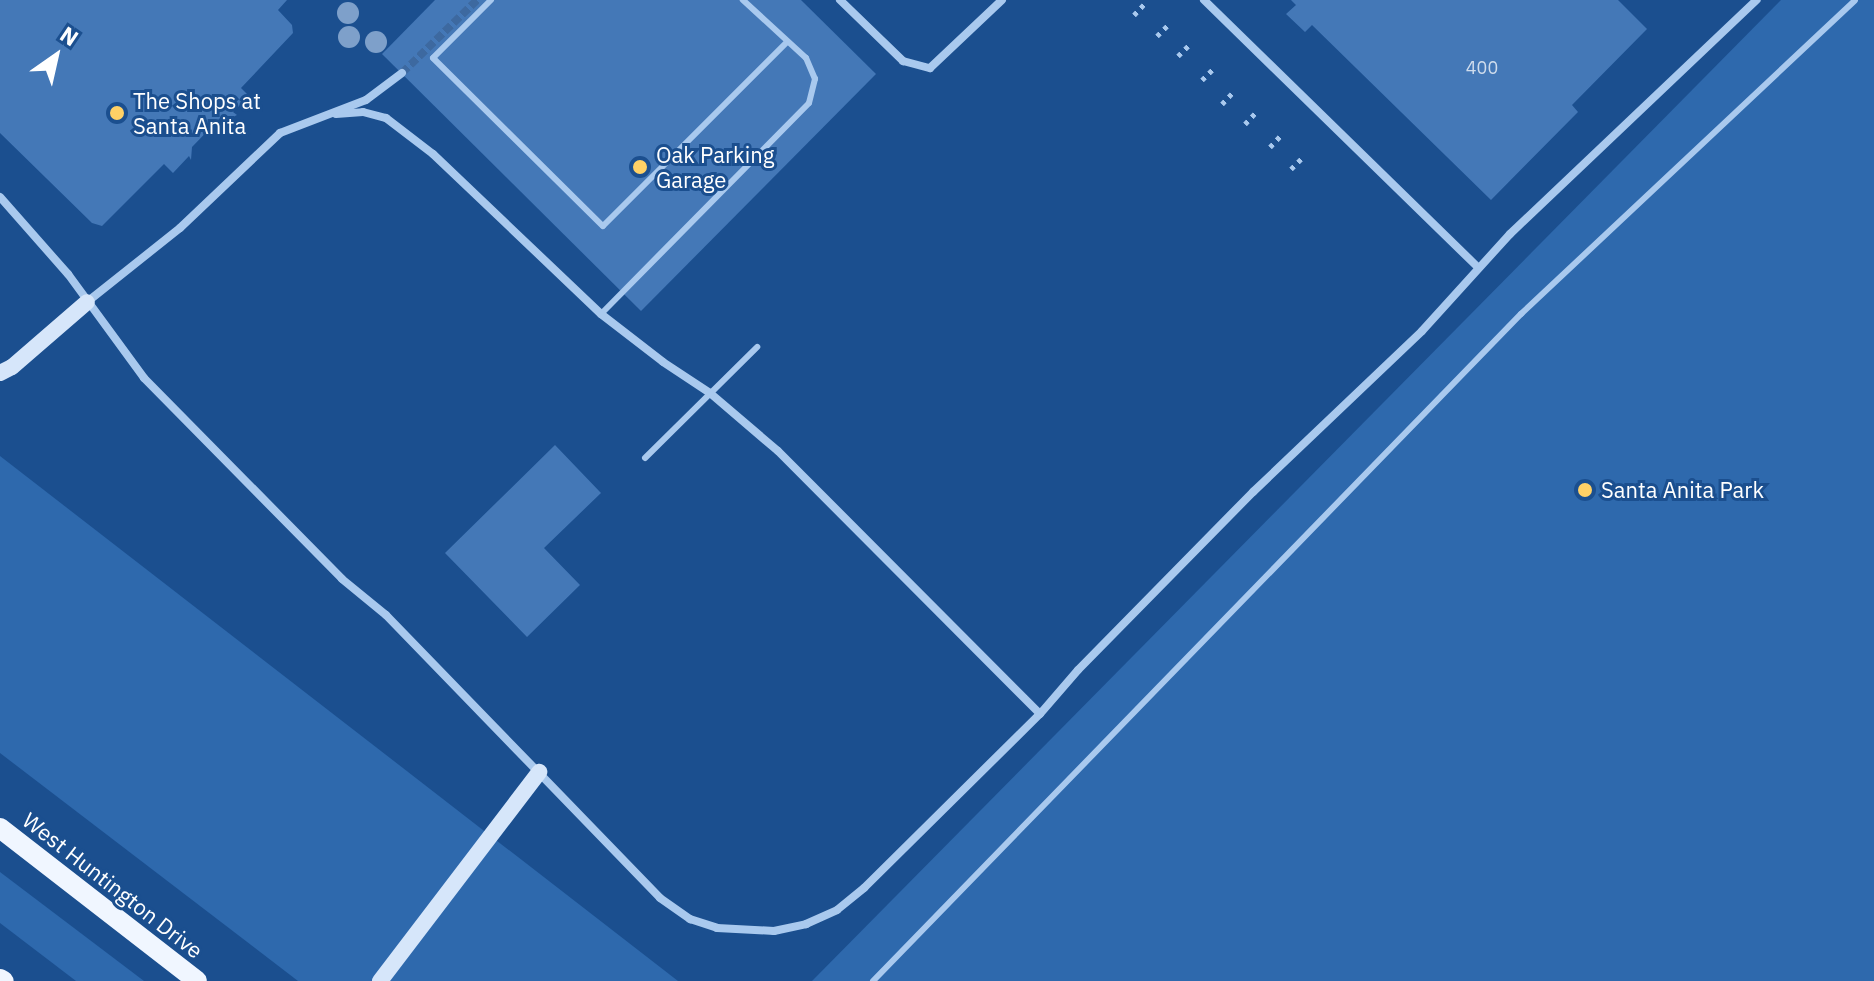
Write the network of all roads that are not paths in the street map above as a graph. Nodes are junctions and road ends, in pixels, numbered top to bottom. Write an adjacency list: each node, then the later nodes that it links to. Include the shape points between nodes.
1 (491, 0): 8 (lane, via 433,58 603,226)
2 (743, 0): 8 (lane)
3 (840, 0): 4 (street, via 903,61 930,68)
4 (1002, 0)
5 (1204, 0): 12 (street)
6 (1757, 0): 12 (street)
7 (1855, 0): 24 (lane, via 1521,314)
8 (787, 42): 14 (lane, via 806,58 815,79 809,103)
9 (402, 73): 10 (street)
10 (336, 114): 13 (street, via 280,133 180,228); 14 (street, via 363,112 404,128)
11 (0, 197): 13 (street)
12 (1478, 267): 19 (street, via 1422,331 1253,492)
13 (87, 302): 16 (street); 20 (street, via 144,378)
14 (601, 314): 17 (street)
15 (757, 347): 17 (lane)
16 (0, 373)
17 (710, 393): 18 (lane); 19 (street, via 860,530)
18 (645, 458)
19 (1040, 714): 20 (street, via 864,888 837,910 774,931 717,928 690,919 660,898)
20 (539, 772): 23 (street)
21 (0, 828): 22 (main road, West Huntington Drive)
22 (197, 981)
23 (380, 981)
24 (873, 981)

